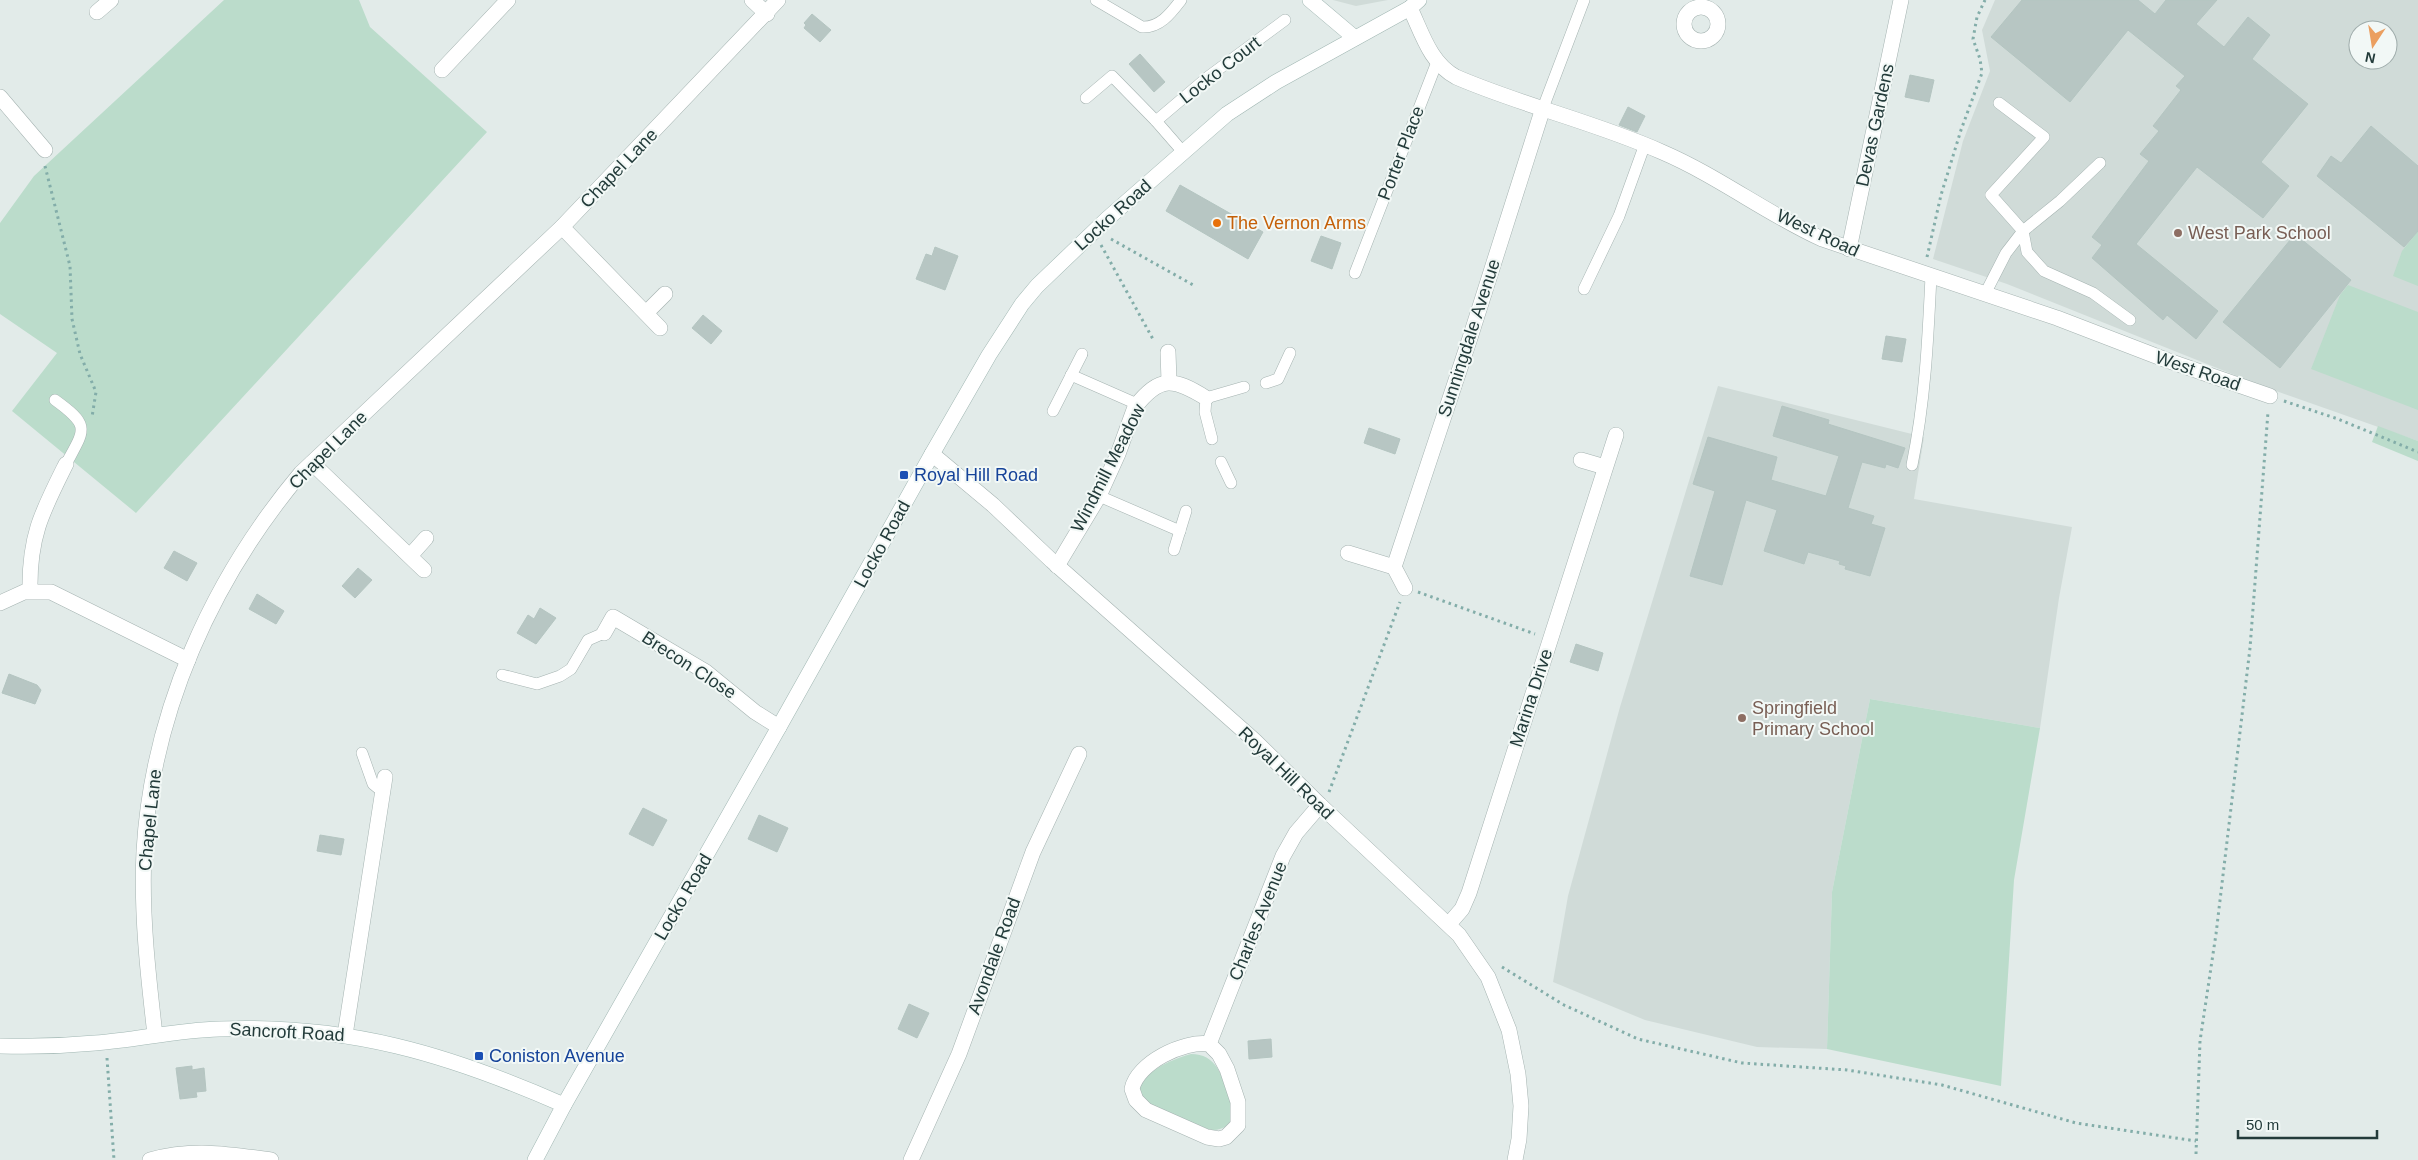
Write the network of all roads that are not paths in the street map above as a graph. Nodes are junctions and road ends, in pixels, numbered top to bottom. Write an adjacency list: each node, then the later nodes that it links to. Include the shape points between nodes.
1 (111, 0): 11 (street)
2 (508, 0): 16 (street)
3 (752, 0): 12 (street)
4 (778, 0): 12 (street, Chapel Lane)
5 (1096, 0): 6 (lane, via 1149,28 1162,22)
6 (1181, 0)
7 (1310, 0): 14 (street)
8 (1584, 0): 20 (lane)
9 (1901, 0): 28 (street, Devas Gardens)
10 (1415, 4): 14 (street, Locko Road); 15 (street, West Road)
11 (97, 12)
12 (767, 14): 26 (street, Chapel Lane)
13 (1286, 20): 21 (lane, Locko Court)
14 (1356, 38): 24 (street, Locko Road, via 1227,114)
15 (1437, 62): 20 (street, West Road, via 1456,77); 29 (lane, Porter Place)
16 (442, 70)
17 (0, 97): 23 (street)
18 (1086, 98): 21 (lane, via 1112,76)
19 (1999, 103): 27 (lane, via 2044,137 1991,195)
20 (1543, 108): 22 (street, West Road); 67 (street, Sunningdale Avenue)
21 (1156, 120): 24 (lane)
22 (1645, 144): 28 (street, West Road, via 1695,167 1798,228); 31 (lane, via 1619,216)
23 (46, 150)
24 (1183, 152): 51 (street, Locko Road, via 1096,230 1022,304)
25 (2100, 162): 27 (lane)
26 (562, 227): 34 (street); 54 (street, Chapel Lane)
27 (2024, 231): 33 (lane, via 2006,253); 35 (lane, via 2027,252 2044,271 2093,293)
28 (1849, 250): 30 (street, West Road)
29 (1354, 273)
30 (1927, 275): 33 (street, West Road); 56 (lane, via 1926,376)
31 (1584, 289)
32 (665, 294): 34 (street)
33 (1985, 294): 44 (street, West Road)
34 (646, 313): 36 (street)
35 (2130, 320)
36 (660, 328)
37 (1168, 352): 41 (street)
38 (1290, 353): 42 (lane, via 1278,379)
39 (1082, 354): 40 (lane)
40 (1071, 375): 47 (lane); 48 (lane)
41 (1169, 381): 45 (street); 47 (street, Windmill Meadow, via 1152,390)
42 (1266, 383)
43 (1244, 387): 45 (lane)
44 (2270, 396)
45 (1206, 398): 50 (lane, via 1205,412)
46 (55, 400): 55 (lane, via 82,426 82,435)
47 (1137, 404): 59 (street, Windmill Meadow)
48 (1054, 411)
49 (1616, 435): 57 (street, Marina Drive)
50 (1212, 440)
51 (932, 454): 66 (street, Royal Hill Road, via 994,505); 75 (street, Locko Road)
52 (1581, 460): 57 (street)
53 (1221, 462): 58 (lane)
54 (312, 463): 65 (street); 73 (street, Chapel Lane, via 273,508 237,560 208,613)
55 (66, 464): 70 (street, via 35,532)
56 (1912, 465)
57 (1605, 467): 81 (street, Marina Drive, via 1469,893 1462,909)
58 (1231, 483)
59 (1099, 496): 61 (lane); 66 (street, Windmill Meadow)
60 (1186, 511): 61 (lane)
61 (1180, 531): 63 (lane)
62 (426, 538): 65 (street)
63 (1174, 550)
64 (1348, 553): 67 (street)
65 (410, 556): 68 (street)
66 (1057, 566): 80 (street, Royal Hill Road, via 1254,740)
67 (1394, 567): 69 (street)
68 (424, 570)
69 (1405, 588)
70 (30, 591): 71 (street); 73 (street, via 58,595)
71 (0, 603)
72 (604, 634): 74 (lane, via 588,640 571,669 560,676 537,684); 75 (street, Brecon Close, via 613,617 706,672)
73 (188, 660): 83 (street, Chapel Lane, via 158,751 144,850 144,921)
74 (502, 675)
75 (779, 727): 86 (street, Locko Road)
76 (362, 753): 79 (lane, via 373,784)
77 (1080, 754): 90 (street, Avondale Road, via 1033,852 956,1062)
78 (385, 777): 79 (street)
79 (383, 792): 82 (street)
80 (1320, 805): 81 (street, Royal Hill Road); 84 (street, Charles Avenue, via 1296,833 1283,856)
81 (1449, 924): 91 (street, Royal Hill Road, via 1482,967 1510,1030 1521,1106 1520,1139)
82 (345, 1034): 83 (street, Sancroft Road, via 217,1028); 86 (street, Sancroft Road, via 458,1062)
83 (155, 1035): 85 (street, Sancroft Road, via 106,1042)
84 (1209, 1044): 84 (street, via 1227,1068 1239,1110 1238,1125 1219,1139 1146,1110 1136,1100 1132,1089 1139,1073 1152,1062 1190,1045)
85 (0, 1046)
86 (564, 1105): 89 (street, Locko Road)
87 (150, 1160): 88 (street, via 197,1152)
88 (271, 1160)
89 (535, 1160)
90 (911, 1160)
91 (1515, 1160)

